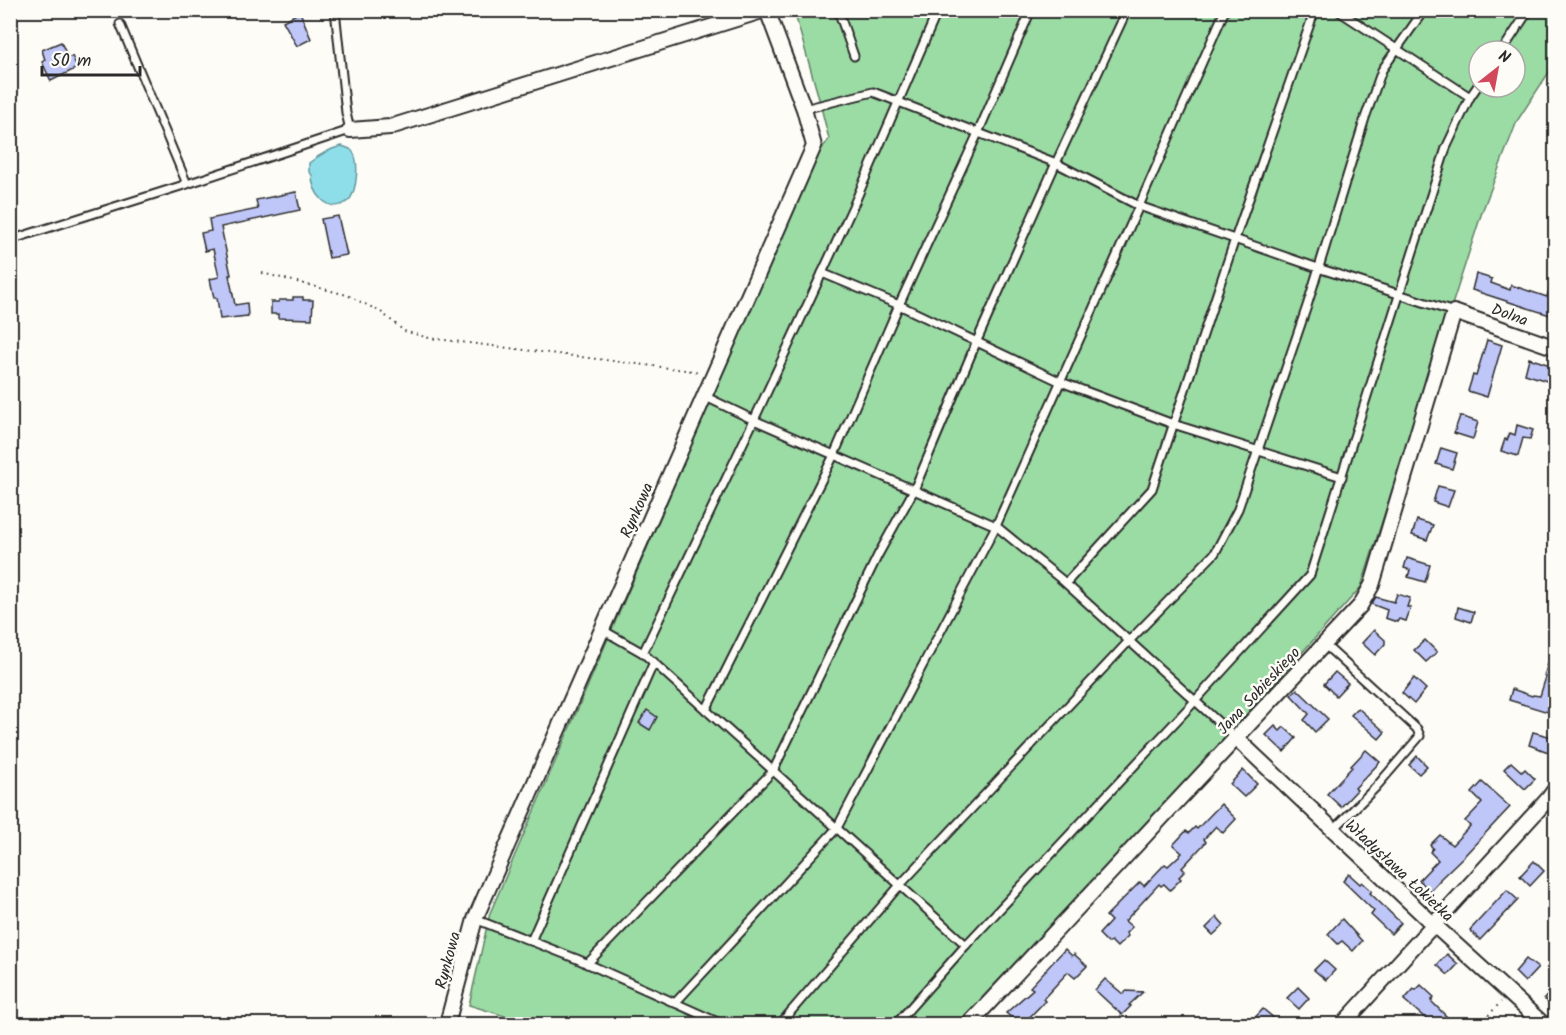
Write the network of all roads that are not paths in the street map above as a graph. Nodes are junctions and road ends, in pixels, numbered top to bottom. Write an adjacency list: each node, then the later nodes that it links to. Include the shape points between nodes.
1 (335, 10): 20 (lane)
2 (766, 10): 19 (street, Rynkowa); 20 (street, Rynkowa, via 390,127)
3 (838, 10): 15 (lane)
4 (938, 10): 18 (lane)
5 (1031, 10): 21 (lane)
6 (1126, 10): 22 (lane)
7 (1225, 10): 24 (lane)
8 (1317, 10): 25 (lane)
9 (1337, 10): 14 (lane)
10 (1424, 10): 14 (lane)
11 (1529, 10): 13 (lane)
12 (120, 24): 23 (lane)
13 (1510, 39)
14 (1397, 49): 16 (lane); 27 (lane, via 1382,70)
15 (854, 56)
16 (1467, 95)
17 (1469, 99): 29 (lane, via 1446,148)
18 (898, 102): 19 (lane, via 873,92); 21 (lane); 28 (lane)
19 (804, 109): 35 (street, Rynkowa, via 814,146)
20 (350, 130): 23 (lane)
21 (978, 133): 22 (lane); 30 (lane)
22 (1056, 163): 24 (lane); 32 (lane)
23 (187, 184): 26 (lane)
24 (1139, 206): 25 (lane); 34 (lane)
25 (1235, 239): 27 (lane); 37 (lane)
26 (10, 240)
27 (1318, 268): 29 (lane); 38 (lane)
28 (822, 273): 30 (lane); 36 (lane)
29 (1399, 294): 31 (lane); 40 (lane)
30 (899, 305): 32 (lane); 39 (lane)
31 (1454, 312): 33 (street, Dolna); 46 (street, Jana Sobieskiego, via 1372,585 1360,606)
32 (976, 343): 34 (lane); 41 (lane)
33 (1556, 348)
34 (1061, 382): 37 (lane); 42 (lane)
35 (704, 396): 36 (lane); 44 (street, Rynkowa)
36 (754, 420): 39 (lane); 47 (lane)
37 (1173, 424): 38 (lane); 43 (lane, via 1152,489)
38 (1258, 450): 40 (lane); 45 (lane, via 1238,509 1215,553)
39 (834, 455): 41 (lane); 50 (lane)
40 (1342, 477): 49 (lane, via 1310,575)
41 (914, 490): 42 (lane); 52 (lane, via 878,555)
42 (996, 526): 43 (lane); 54 (lane)
43 (1066, 583): 45 (lane)
44 (601, 629): 47 (lane); 57 (street, Rynkowa)
45 (1129, 640): 49 (lane); 56 (lane)
46 (1324, 644): 51 (street, Jana Sobieskiego); 55 (lane, via 1420,736)
47 (643, 653): 48 (lane)
48 (654, 662): 50 (lane); 59 (lane)
49 (1195, 701): 51 (lane); 60 (lane)
50 (706, 710): 52 (lane)
51 (1236, 738): 55 (street, Władysława Łokietka); 67 (street, Jana Sobieskiego)
52 (773, 771): 54 (lane); 61 (lane)
53 (1556, 788): 58 (street)
54 (837, 828): 56 (lane); 62 (lane)
55 (1333, 830): 58 (street, Władysława Łokietka)
56 (900, 885): 60 (lane); 65 (lane)
57 (475, 919): 59 (lane); 63 (street, Rynkowa)
58 (1433, 924): 68 (street); 69 (street, Władysława Łokietka)
59 (531, 941): 61 (lane)
60 (966, 945): 66 (lane)
61 (587, 964): 62 (lane)
62 (675, 1003): 64 (lane)
63 (447, 1024)
64 (722, 1024)
65 (780, 1024)
66 (896, 1024)
67 (969, 1024)
68 (1343, 1024)
69 (1543, 1024)

